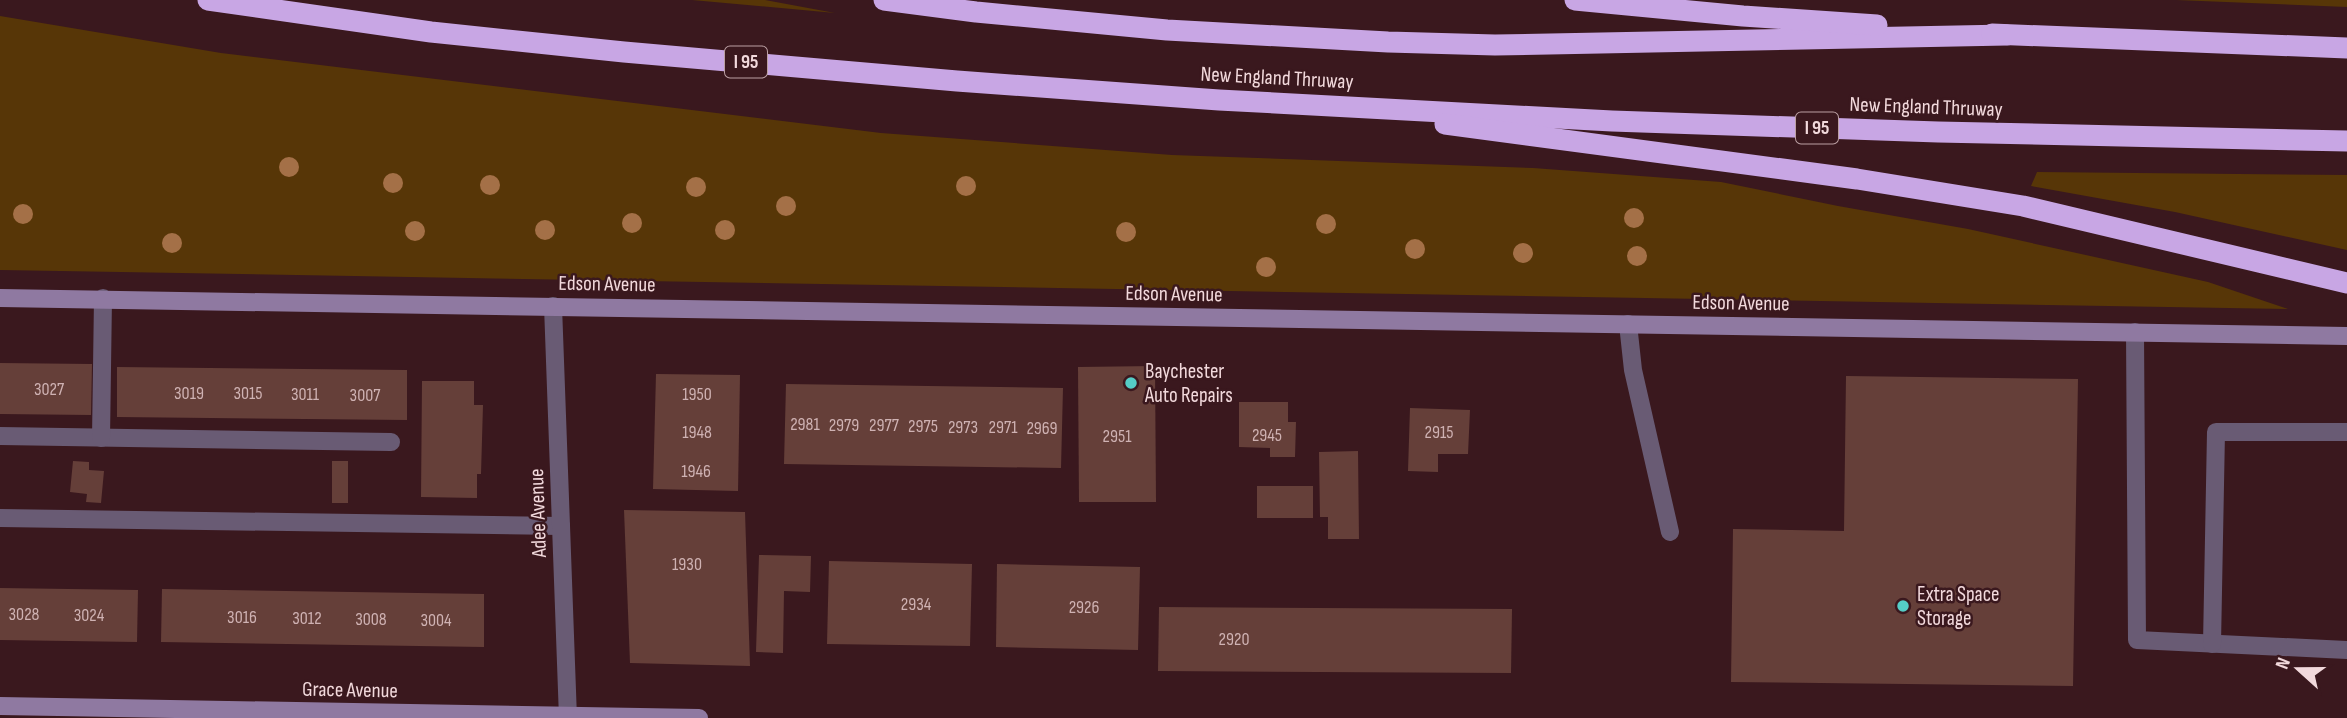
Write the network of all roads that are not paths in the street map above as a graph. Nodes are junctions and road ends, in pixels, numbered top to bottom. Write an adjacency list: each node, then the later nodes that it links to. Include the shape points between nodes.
1 (208, 0): 6 (highway, New England Thruway / I 95, via 431,32 624,52)
2 (884, 0): 4 (highway, via 1167,30 1388,42 1495,45)
3 (1574, 0): 4 (highway)
4 (2007, 35): 5 (highway)
5 (2347, 48)
6 (1287, 103): 7 (highway, New England Thruway / I 95, via 1612,121); 8 (highway, via 2023,206)
7 (2347, 141)
8 (2347, 283)
9 (0, 298): 10 (main road, Edson Avenue)
10 (103, 298): 11 (main road, Edson Avenue); 17 (street)
11 (553, 306): 12 (main road, Edson Avenue); 20 (street, Adee Avenue)
12 (1628, 324): 13 (main road, Edson Avenue); 21 (street, via 1633,370)
13 (2135, 332): 14 (main road, Edson Avenue); 22 (street, via 2137,640)
14 (2347, 336)
15 (2347, 432): 22 (street, via 2216,432)
16 (0, 436): 17 (street)
17 (101, 438): 18 (street)
18 (391, 442)
19 (0, 518): 20 (street)
20 (561, 526): 25 (street, Adee Avenue)
21 (1670, 531)
22 (2212, 644): 23 (street)
23 (2347, 650)
24 (0, 706): 25 (main road, Grace Avenue)
25 (568, 717): 26 (main road, Grace Avenue)
26 (699, 718)

